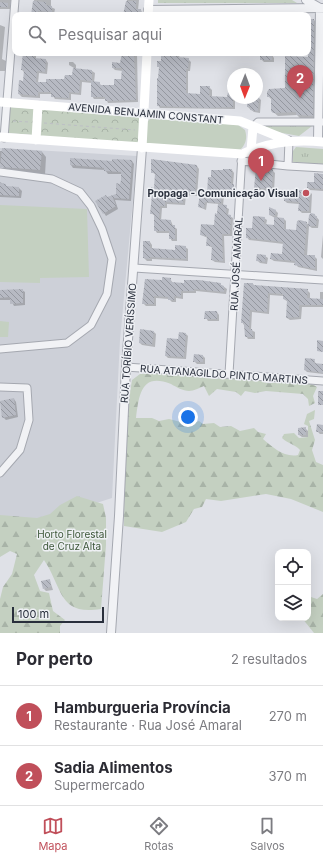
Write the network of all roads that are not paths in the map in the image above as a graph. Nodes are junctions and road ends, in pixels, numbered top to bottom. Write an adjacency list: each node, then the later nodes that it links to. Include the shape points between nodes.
1 (15, 0): 5 (street)
2 (149, 0): 6 (main road)
3 (306, 0): 4 (street)
4 (322, 8): 6 (street); 12 (street)
5 (14, 12)
6 (148, 12)
7 (12, 26): 9 (street)
8 (147, 56): 11 (main road, RUA TORÍBIO VERÍSSIMO)
9 (3, 102): 10 (main road, AVENIDA BENJAMIN CONSTANT); 14 (street, via 5,120)
10 (38, 105): 11 (main road, AVENIDA BENJAMIN CONSTANT); 15 (main road)
11 (145, 113): 13 (main road, AVENIDA BENJAMIN CONSTANT, via 240,121); 18 (main road, RUA TORÍBIO VERÍSSIMO)
12 (321, 122): 13 (street, via 258,122); 17 (street)
13 (253, 127): 16 (main road, AVENIDA BENJAMIN CONSTANT); 19 (main road)
14 (2, 138): 15 (main road, AVENIDA BENJAMIN CONSTANT)
15 (36, 140): 18 (main road, AVENIDA BENJAMIN CONSTANT)
16 (288, 140): 17 (main road, AVENIDA BENJAMIN CONSTANT); 19 (main road, AVENIDA BENJAMIN CONSTANT); 21 (street)
17 (321, 141)
18 (142, 148): 20 (main road, AVENIDA BENJAMIN CONSTANT); 24 (street, RUA TORÍBIO VERÍSSIMO)
19 (251, 150): 20 (main road, AVENIDA BENJAMIN CONSTANT)
20 (242, 157): 21 (street); 25 (street, RUA JOSÉ AMARAL)
21 (288, 166): 22 (street)
22 (323, 168)
23 (0, 172): 27 (street, via 52,179 80,192 94,211 112,259 107,294 91,325 67,343)
24 (134, 268): 25 (street); 28 (street, RUA TORÍBIO VERÍSSIMO)
25 (236, 274): 26 (street); 29 (street, RUA JOSÉ AMARAL)
26 (323, 280)
27 (0, 349)
28 (126, 367): 29 (street, RUA ATANAGILDO PINTO MARTINS); 33 (street, RUA TORÍBIO VERÍSSIMO)
29 (229, 374): 30 (street, RUA ATANAGILDO PINTO MARTINS)
30 (323, 381)
31 (0, 387): 32 (street, via 27,388 29,420 20,450)
32 (0, 473)
33 (110, 633)

